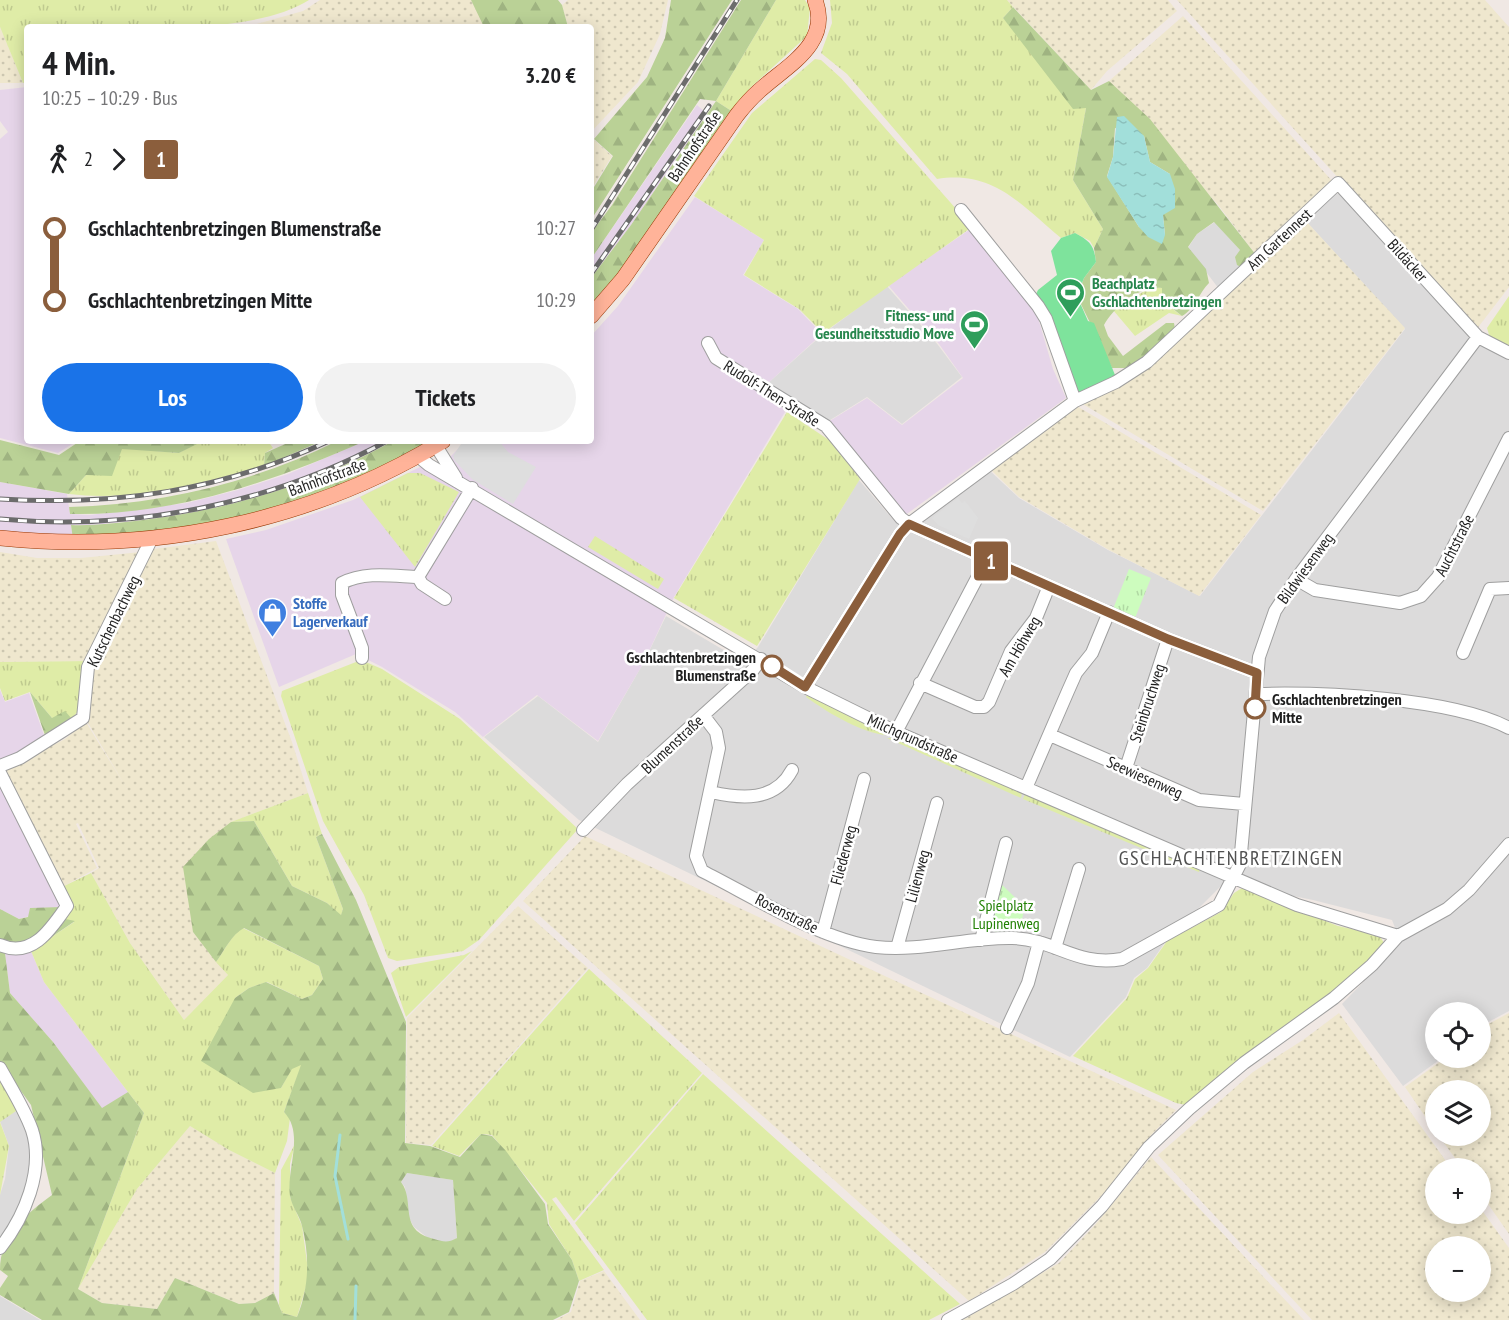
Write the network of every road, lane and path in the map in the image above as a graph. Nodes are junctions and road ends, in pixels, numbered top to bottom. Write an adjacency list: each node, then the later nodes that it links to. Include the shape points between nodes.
1 (815, 0): 4 (main road, Bahnhofstraße, via 819,23 810,47 758,91 737,115 629,270)
2 (1338, 183): 5 (street, Bildäcker); 8 (street, Am Gartennest, via 1147,362)
3 (961, 210): 8 (street, via 1046,319)
4 (594, 312)
5 (1478, 337): 7 (street); 20 (street, Bildwiesenweg)
6 (708, 343): 15 (street, Rudolf-Then-Straße, via 716,358 826,426)
7 (1509, 353)
8 (1075, 401): 15 (street, Am Gartennest)
9 (1509, 438): 20 (street, Auchtstraße, via 1438,577 1421,596 1400,603 1361,599 1315,590)
10 (437, 444): 12 (main road, Bahnhofstraße)
11 (439, 444): 13 (street, Milchgrundstraße)
12 (418, 456): 13 (street, Milchgrundstraße); 17 (main road, Bahnhofstraße, via 363,484 288,510 216,529)
13 (456, 479): 14 (street, Milchgrundstraße)
14 (472, 488): 19 (street); 28 (street, Milchgrundstraße)
15 (909, 524): 18 (street, Rudolf-Then-Straße); 31 (street)
16 (0, 538): 17 (main road, Bahnhofstraße, via 43,543 121,543)
17 (152, 538): 37 (street, Kutschenbachweg, via 88,668 82,718 20,758)
18 (987, 559): 21 (street, Rudolf-Then-Straße); 30 (street)
19 (418, 577): 23 (street); 27 (street, via 373,575 342,583 342,596 362,648)
20 (1296, 579): 29 (street, Bildwiesenweg, via 1275,611)
21 (1049, 586): 24 (street, Rudolf-Then-Straße); 30 (street, Am Höhweg, via 1036,618 1011,651 984,707 975,707)
22 (1509, 588): 26 (street, via 1490,589)
23 (445, 599)
24 (1109, 612): 25 (street, Rudolf-Then-Straße); 36 (street)
25 (1168, 639): 29 (street, Rudolf-Then-Straße); 38 (street, Steinbruchweg)
26 (1463, 653)
27 (362, 658)
28 (762, 659): 31 (street, Milchgrundstraße); 33 (street, Blumenstraße)
29 (1257, 673): 32 (street, Bildwiesenweg)
30 (921, 683): 35 (street)
31 (805, 687): 35 (street, Milchgrundstraße)
32 (1257, 694): 34 (street, via 1297,692 1415,704 1473,714); 45 (street, Bildwiesenweg)
33 (703, 715): 43 (street, Rosenstraße, via 716,732 720,748); 46 (street, Blumenstraße)
34 (1509, 728)
35 (896, 732): 42 (street, Milchgrundstraße)
36 (1050, 735): 38 (street, Seewiesenweg); 42 (street)
37 (0, 766)
38 (1125, 768): 45 (street, Seewiesenweg, via 1199,800)
39 (792, 770): 43 (street, via 774,790 758,796 739,798)
40 (0, 773): 55 (street, via 67,906 34,945 17,949)
41 (864, 779): 51 (street, Fliederweg)
42 (1026, 788): 50 (street, Milchgrundstraße)
43 (711, 792): 51 (street, Rosenstraße, via 696,856 702,871)
44 (937, 803): 56 (street, Lilienweg)
45 (1244, 804): 50 (street, Bildwiesenweg, via 1240,864)
46 (583, 830)
47 (1006, 843): 53 (street)
48 (1509, 844): 52 (street, via 1447,909)
49 (1079, 869): 57 (street)
50 (1234, 879): 52 (street, Milchgrundstraße, via 1297,905); 57 (street, Rosenstraße, via 1219,905 1122,959 1088,961)
51 (823, 932): 56 (street, Rosenstraße, via 875,947)
52 (1398, 936): 61 (street, via 1334,999 1244,1062 1190,1109 1149,1147 1102,1206 1050,1258)
53 (981, 940): 54 (street, Rosenstraße, via 1012,938); 56 (street, Rosenstraße)
54 (1039, 942): 57 (street, Rosenstraße); 58 (street, via 1028,983)
55 (0, 945)
56 (897, 948)
57 (1055, 948)
58 (1007, 1028)
59 (0, 1068): 60 (street, via 33,1133 36,1160 28,1200)
60 (0, 1248)
61 (948, 1320)

